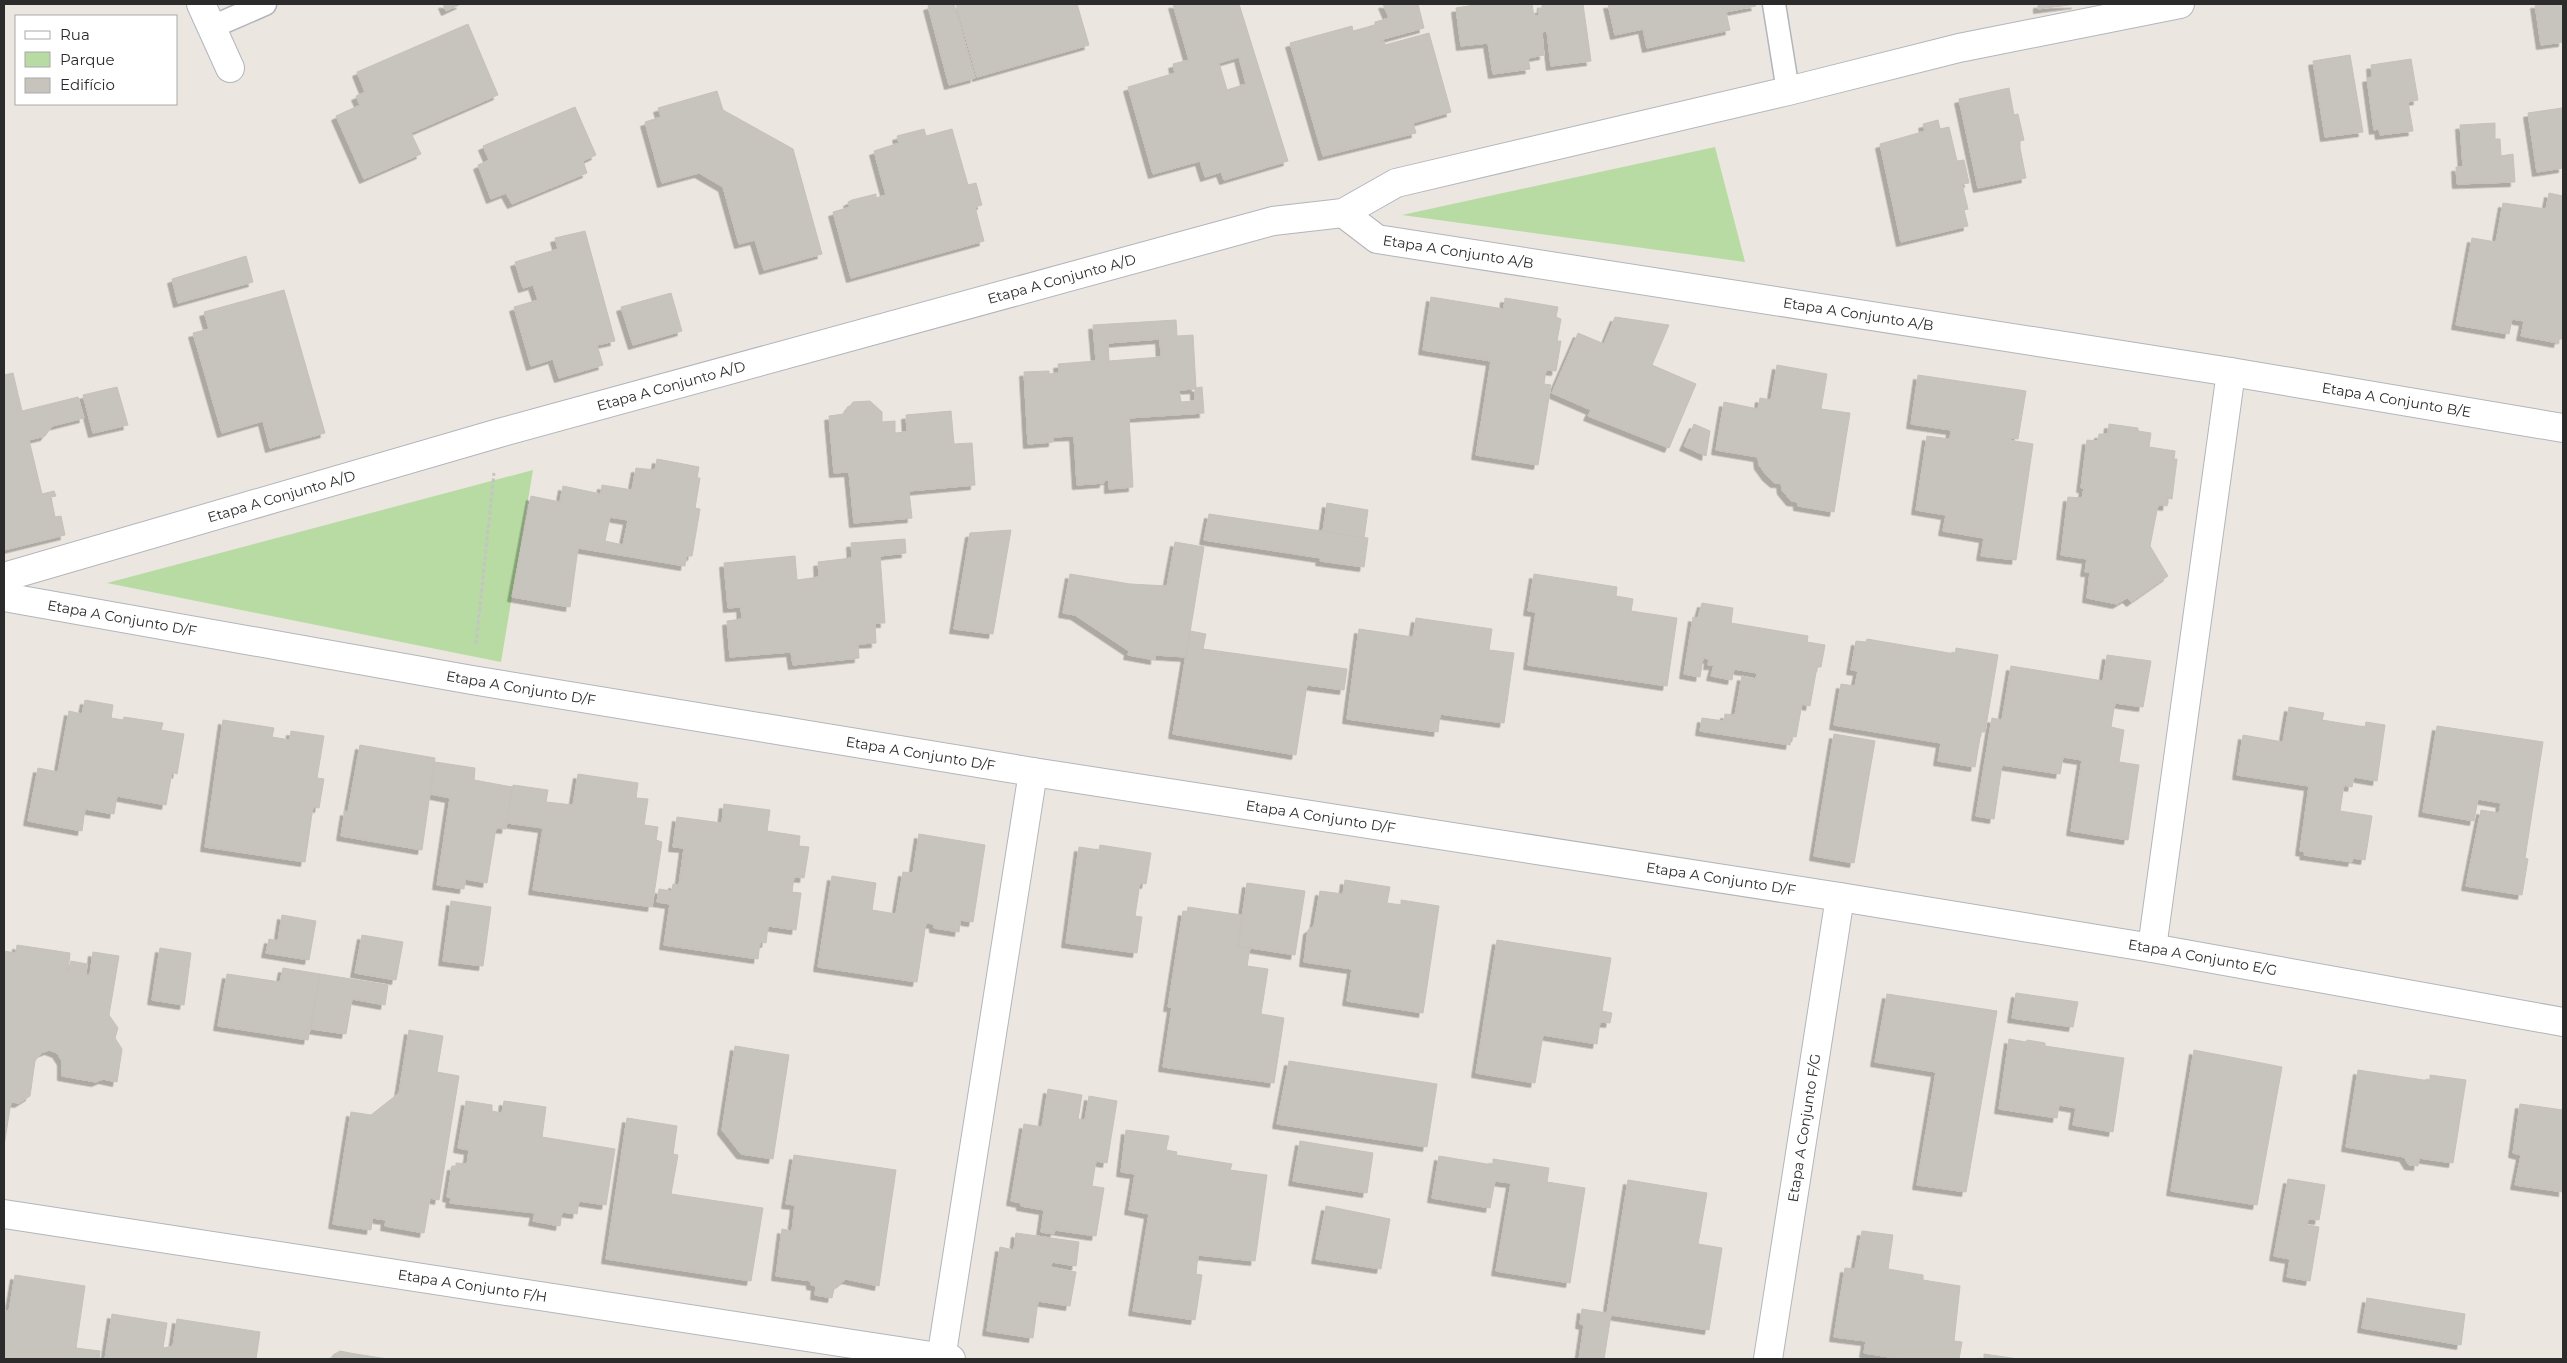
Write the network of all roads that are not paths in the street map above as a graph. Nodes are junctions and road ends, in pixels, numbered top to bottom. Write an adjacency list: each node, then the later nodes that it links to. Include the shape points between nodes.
1 (265, 4): 4 (lane)
2 (1774, 4): 6 (lane)
3 (2180, 4): 6 (street, via 1959,48)
4 (207, 15): 5 (street)
5 (230, 68)
6 (1788, 91): 7 (street, via 1396,182)
7 (1343, 213): 8 (street, Etapa A Conjunto A/B, via 1377,239); 10 (street, Etapa A Conjunto A/D, via 1273,221 498,433)
8 (2231, 372): 9 (street, Etapa A Conjunto B/E); 14 (street)
9 (2563, 428)
10 (4, 577)
11 (4, 597): 12 (street, Etapa A Conjunto D/F, via 472,680)
12 (1033, 772): 13 (street, Etapa A Conjunto D/F); 17 (street)
13 (1840, 897): 14 (street, Etapa A Conjunto E/G); 18 (street, Etapa A Conjunto F/G)
14 (2152, 948): 15 (street, Etapa A Conjunto E/G)
15 (2563, 1022)
16 (4, 1214): 17 (street, Etapa A Conjunto F/H)
17 (944, 1359)
18 (1768, 1359)

